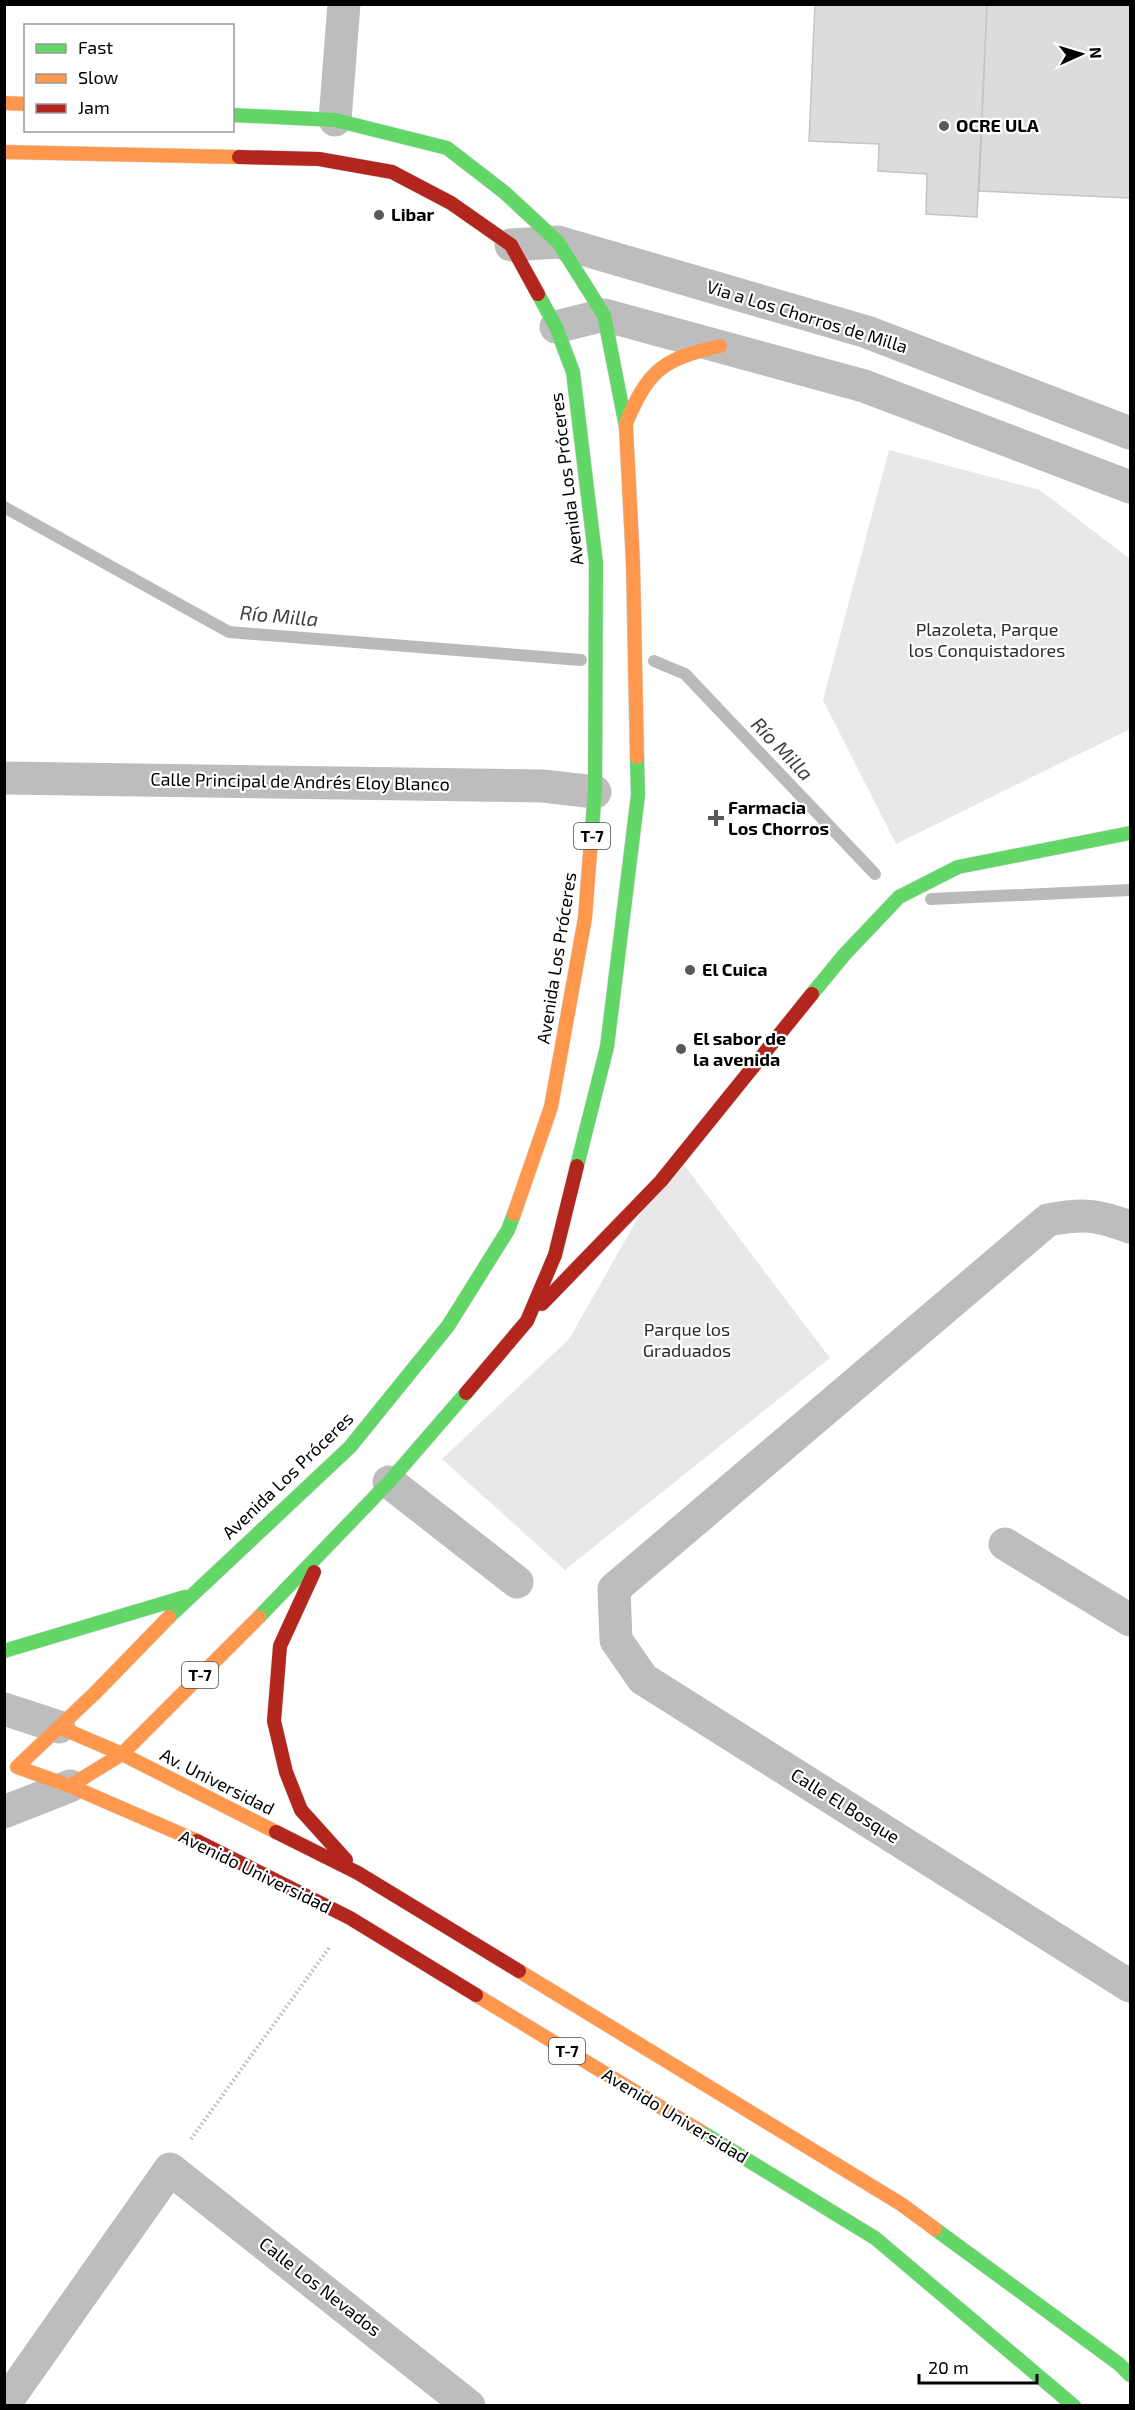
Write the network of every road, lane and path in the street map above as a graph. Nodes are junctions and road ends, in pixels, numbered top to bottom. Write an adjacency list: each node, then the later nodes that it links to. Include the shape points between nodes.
1 (344, 4): 5 (street)
2 (4, 103): 3 (highway)
3 (24, 104)
4 (234, 114): 5 (highway, T-7)
5 (335, 120): 7 (highway, T-7, via 447,148 504,192)
6 (4, 152): 8 (highway, Avenida Los Próceres / T-7, via 319,159 392,172 451,203)
7 (558, 242): 8 (street, Via a Los Chorros de Milla); 9 (highway, T-7); 13 (street, Via a Los Chorros de Milla, via 867,332)
8 (511, 245): 10 (highway, Avenida Los Próceres / T-7)
9 (604, 315): 10 (street); 11 (street); 12 (highway, T-7)
10 (556, 327): 16 (highway, Avenida Los Próceres / T-7, via 573,372 596,563)
11 (720, 346): 12 (highway, via 689,353 661,366 638,392); 14 (street, via 864,386)
12 (626, 423): 19 (highway, T-7, via 638,795 606,1047 555,1256)
13 (1131, 433)
14 (1131, 487)
15 (4, 778): 16 (street, Calle Principal de Andrés Eloy Blanco, via 531,786)
16 (595, 792): 24 (highway, Avenida Los Próceres / T-7, via 585,918 551,1107 508,1230 448,1326 350,1447)
17 (1131, 833): 19 (highway, via 958,867 899,897 844,955 662,1181)
18 (1131, 1227): 35 (street, Calle El Bosque, via 1101,1216 1074,1215 1048,1220 614,1589 616,1640 643,1679)
19 (526, 1321): 20 (highway, T-7)
20 (388, 1482): 22 (highway, T-7); 23 (street)
21 (1005, 1544): 25 (street)
22 (322, 1554): 29 (highway, T-7); 33 (highway, via 280,1646 274,1721 286,1772 301,1810)
23 (517, 1582)
24 (190, 1595): 26 (highway); 28 (highway, Avenida Los Próceres / T-7)
25 (1131, 1620)
26 (4, 1651)
27 (4, 1709): 28 (street)
28 (59, 1727): 29 (highway, Av. Universidad / T-7); 30 (highway, Avenida Los Próceres / T-7)
29 (122, 1754): 31 (highway, T-7); 33 (highway, Av. Universidad / T-7)
30 (11, 1765): 31 (highway, Avenido Universidad / T-7)
31 (70, 1786): 32 (street); 34 (highway, Avenido Universidad / T-7, via 221,1852)
32 (4, 1812)
33 (358, 1873): 37 (highway, T-7, via 901,2204)
34 (350, 1918): 36 (path); 40 (highway, Avenido Universidad / T-7, via 875,2238)
35 (1131, 1986)
36 (170, 2169): 38 (street); 39 (street, Calle Los Nevados)
37 (1131, 2375)
38 (4, 2405)
39 (470, 2406)
40 (1074, 2406)

